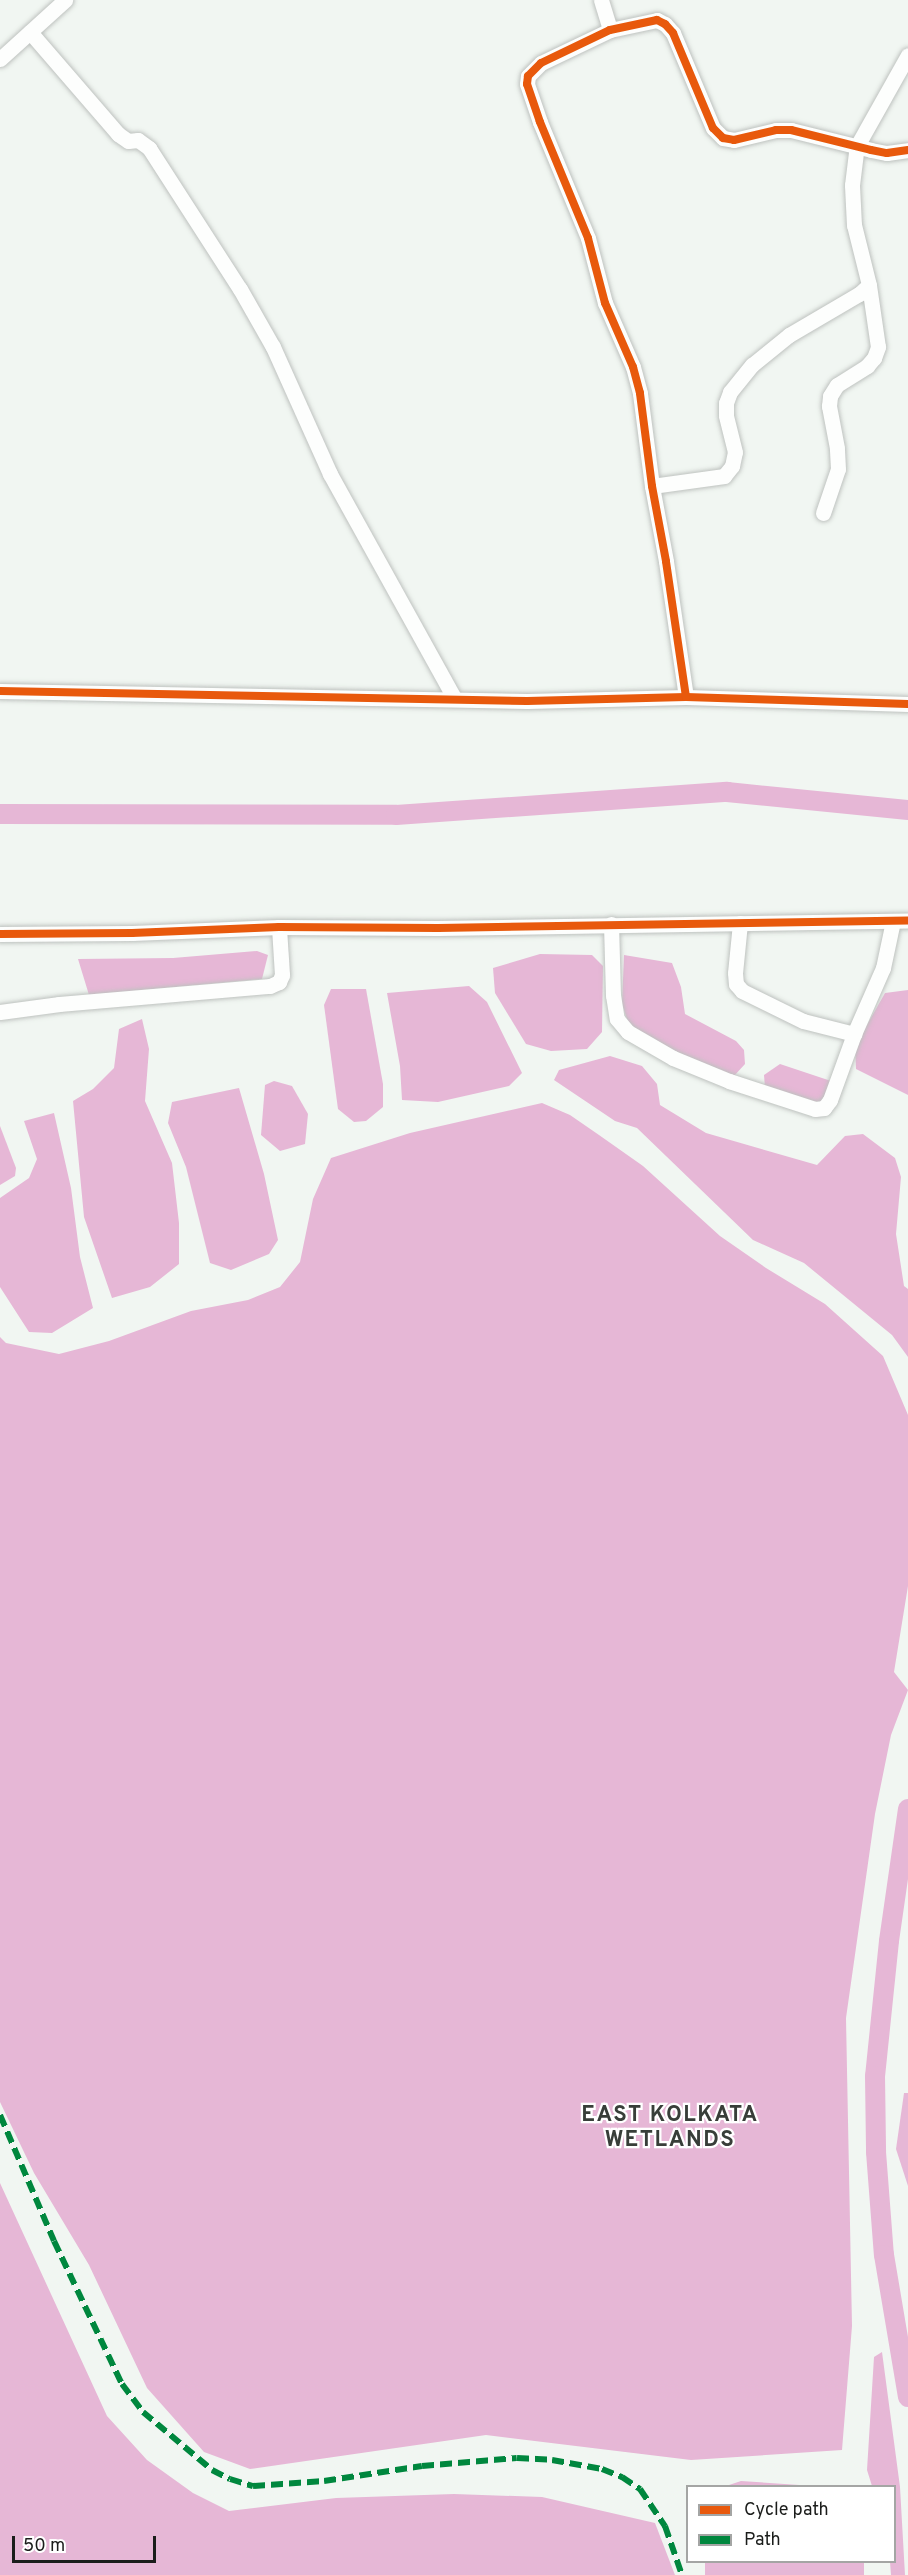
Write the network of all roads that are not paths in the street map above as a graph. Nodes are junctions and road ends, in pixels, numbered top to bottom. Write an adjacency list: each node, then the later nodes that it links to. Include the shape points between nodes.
1 (65, 0): 4 (street)
2 (601, 0): 3 (street)
3 (610, 30): 7 (street, via 657,20 665,24 673,33 713,128 723,138 734,140 791,130); 10 (street, via 541,63 528,76 527,84 554,161 588,238 605,303 633,367 640,393)
4 (30, 32): 6 (street); 14 (street, via 118,134 149,148 240,289 273,347 330,474)
5 (908, 55): 7 (street)
6 (0, 59)
7 (857, 146): 8 (street, via 886,153); 9 (street, via 852,185 854,225)
8 (908, 150)
9 (869, 285): 10 (street, via 789,335 752,365 730,392 726,415 735,452 732,466 724,476); 11 (street, via 877,353 867,366 837,385 830,396 838,469)
10 (651, 486): 13 (street)
11 (823, 513)
12 (0, 691): 14 (street)
13 (686, 696): 14 (street, via 528,701); 15 (street)
14 (454, 698)
15 (908, 704)
16 (900, 921): 17 (street); 22 (street)
17 (740, 922): 18 (street); 22 (street, via 735,973 736,984 742,991 803,1021)
18 (612, 924): 19 (street); 22 (street, via 617,1018 628,1032 673,1058 738,1084 815,1109 824,1108 831,1100)
19 (279, 927): 20 (street); 21 (street, via 282,975 279,982 270,986)
20 (0, 934)
21 (0, 1012)
22 (854, 1034)

